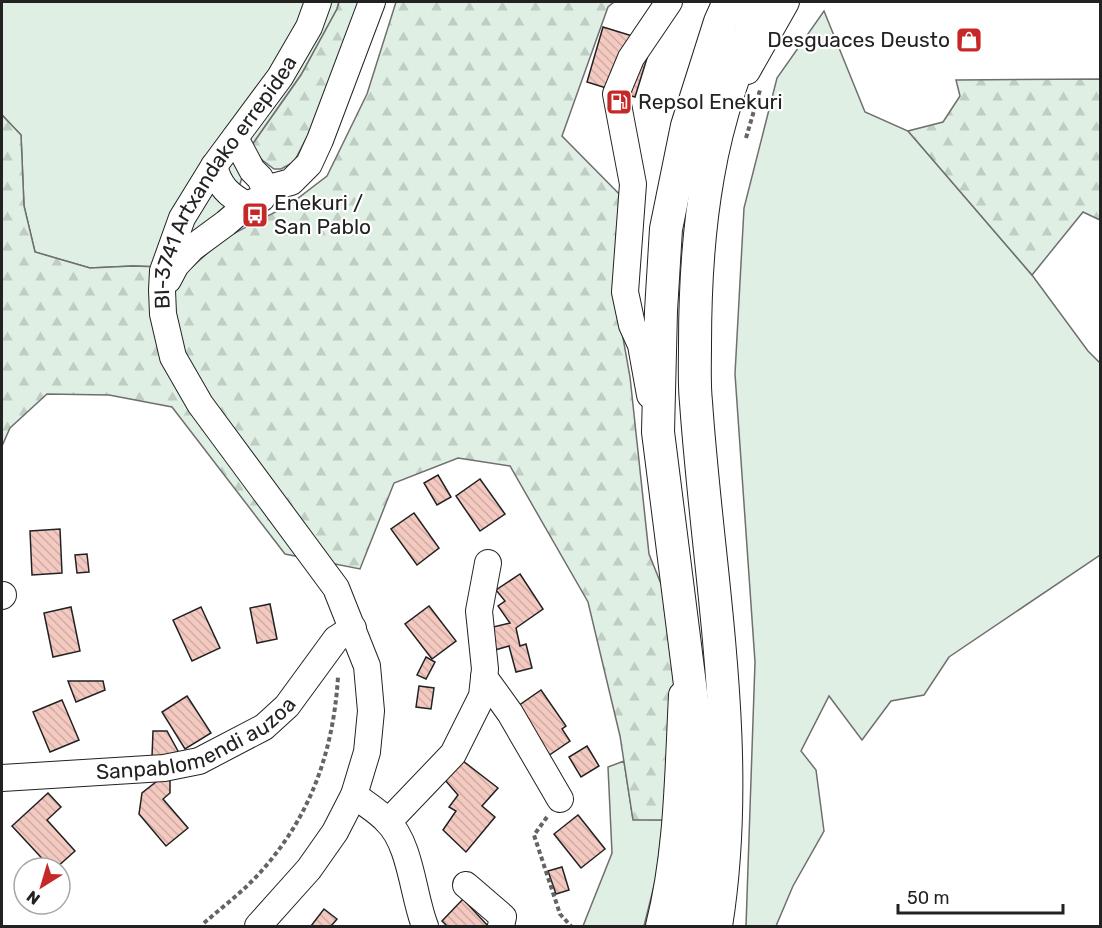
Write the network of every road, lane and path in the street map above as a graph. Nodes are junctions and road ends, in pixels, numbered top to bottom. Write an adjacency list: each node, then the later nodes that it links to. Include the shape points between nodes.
1 (318, 2): 9 (street, BI-3741 Artxandako errepidea, via 309,27 280,77)
2 (372, 2): 12 (street, via 309,164 291,182)
3 (669, 2): 14 (street, via 631,58 616,94 633,184 625,292 641,345)
4 (729, 2): 14 (main road, via 687,126 666,229)
5 (762, 2): 8 (main road)
6 (786, 2): 8 (street)
7 (760, 90): 10 (path)
8 (723, 113): 25 (main road, via 708,175 695,313 695,399 724,714 726,827)
9 (235, 138): 11 (street, BI-3741 Artxandako errepidea); 12 (street)
10 (743, 146)
11 (214, 166): 12 (street, via 233,163); 12 (street, via 217,178 234,198); 13 (street, BI-3741 Artxandako errepidea, via 183,218 163,271)
12 (255, 188): 13 (street, via 226,223 176,265)
13 (162, 290): 16 (street, BI-3741 Artxandako errepidea, via 173,357 200,404 336,588)
14 (658, 432): 17 (main road)
15 (488, 563): 18 (street, via 479,611)
16 (348, 631): 19 (street, Sanpablomendi auzoa, via 336,639 287,706 264,727 199,761 164,768); 20 (street, BI-3741 Artxandako errepidea, via 367,666 372,711 368,752); 24 (path, via 348,651 338,676 328,747 313,794 277,851 247,886)
17 (684, 641): 30 (street, via 676,820); 31 (main road, via 696,743 696,826)
18 (484, 677): 21 (street, via 510,713); 22 (street, via 482,696 453,754)
19 (2, 778)
20 (354, 795): 22 (street); 26 (street, BI-3741 Artxandako errepidea, via 309,869)
21 (560, 799): 29 (path, via 534,835 561,915)
22 (388, 822): 27 (street, via 404,849)
23 (466, 885): 28 (street, via 503,917)
24 (204, 922)
25 (717, 926)
26 (258, 927)
27 (424, 927)
28 (501, 927)
29 (571, 927)
30 (659, 927)
31 (686, 927)

